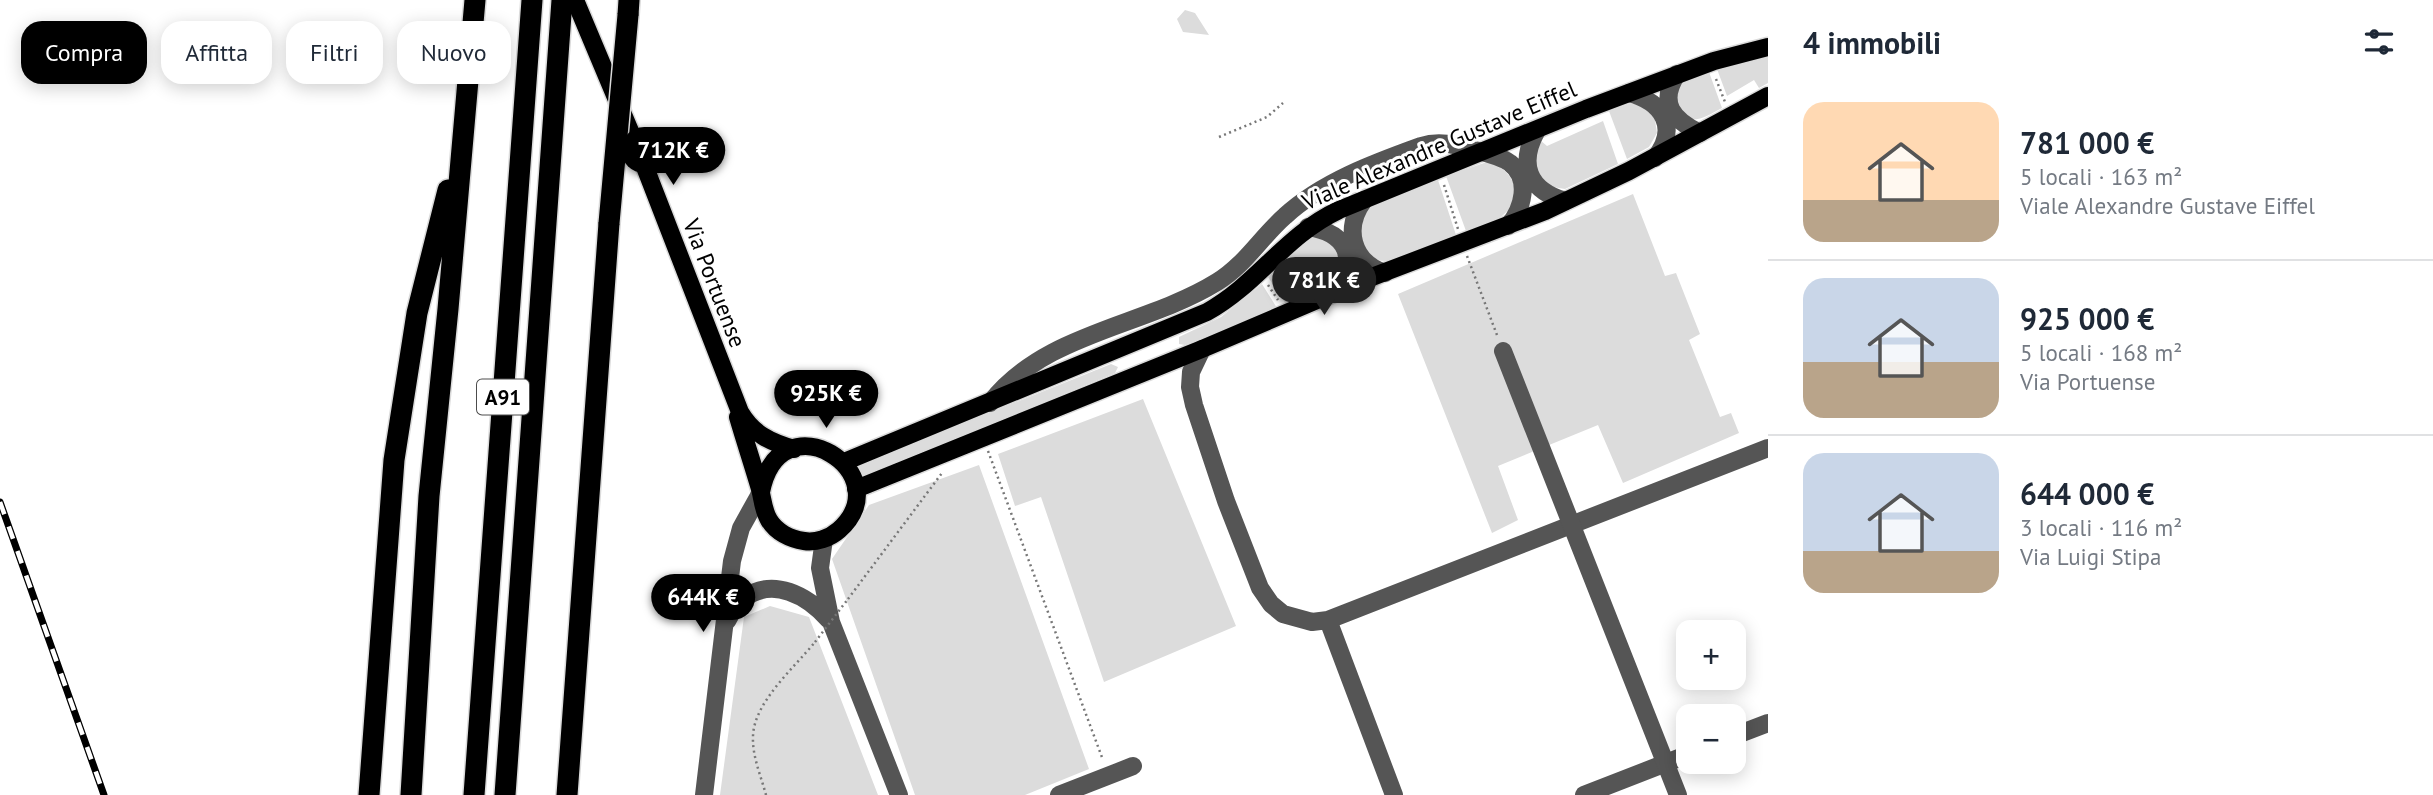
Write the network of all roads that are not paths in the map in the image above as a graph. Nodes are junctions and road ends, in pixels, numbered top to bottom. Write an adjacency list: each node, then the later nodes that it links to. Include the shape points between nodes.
1 (475, 0): 10 (highway)
2 (532, 0): 40 (highway, A91)
3 (562, 0): 41 (highway, A91)
4 (575, 0): 23 (main road, Via Portuense)
5 (628, 7): 42 (highway, bridge)
6 (1768, 47): 7 (main road, Viale Alexandre Gustave Eiffel)
7 (1678, 74): 8 (main road, Viale Alexandre Gustave Eiffel); 12 (street, via 1668,93 1670,108 1683,124)
8 (1629, 93): 11 (main road, Viale Alexandre Gustave Eiffel); 14 (street, via 1653,103 1664,117 1666,137)
9 (1768, 96): 12 (main road)
10 (464, 130): 38 (highway, via 417,313 394,460); 39 (highway, via 429,496)
11 (1537, 130): 13 (main road, Viale Alexandre Gustave Eiffel); 16 (street, via 1528,155 1529,173 1540,190)
12 (1700, 133): 14 (main road)
13 (1483, 152): 15 (main road, Viale Alexandre Gustave Eiffel); 17 (street, via 1510,163 1522,181 1520,206); 24 (street, via 1429,144 1326,186 1286,214 1227,275 1202,290 1155,301 1045,355 1012,379)
14 (1655, 158): 16 (main road)
15 (1364, 200): 18 (main road, Viale Alexandre Gustave Eiffel); 19 (street, via 1353,219 1354,245 1367,264)
16 (1565, 201): 17 (main road)
17 (1508, 226): 19 (main road)
18 (1308, 227): 20 (street, via 1335,236 1345,250 1346,272); 24 (main road, Viale Alexandre Gustave Eiffel, via 1246,286 1219,305)
19 (1385, 273): 20 (main road)
20 (1335, 292): 21 (main road)
21 (1202, 349): 28 (main road); 31 (street, via 1190,376 1194,405 1260,588 1283,614 1312,622)
22 (1503, 351): 48 (street, bridge)
23 (730, 390): 26 (main road, Via Portuense, via 751,428); 29 (main road, Via Portuense)
24 (990, 403): 27 (main road, Viale Alexandre Gustave Eiffel)
25 (1768, 448): 31 (street)
26 (794, 449): 27 (main road, Via Portuense, via 821,448); 29 (main road, via 771,466)
27 (844, 463): 28 (main road)
28 (856, 489): 30 (main road, via 849,520)
29 (761, 492): 30 (main road, Via Portuense, via 769,522 780,533 794,540); 33 (street, via 738,538)
30 (824, 540): 32 (street, via 820,568)
31 (1328, 620): 46 (street)
32 (831, 622): 33 (street, via 805,598 771,589 741,600); 44 (street)
33 (724, 626): 43 (street)
34 (1768, 723): 35 (street)
35 (1746, 731)
36 (1676, 759): 47 (street)
37 (1133, 766): 45 (street)
38 (369, 795)
39 (411, 795)
40 (474, 795)
41 (505, 795)
42 (567, 795)
43 (704, 795)
44 (899, 795)
45 (1059, 795)
46 (1394, 795)
47 (1584, 795)
48 (1678, 795)

